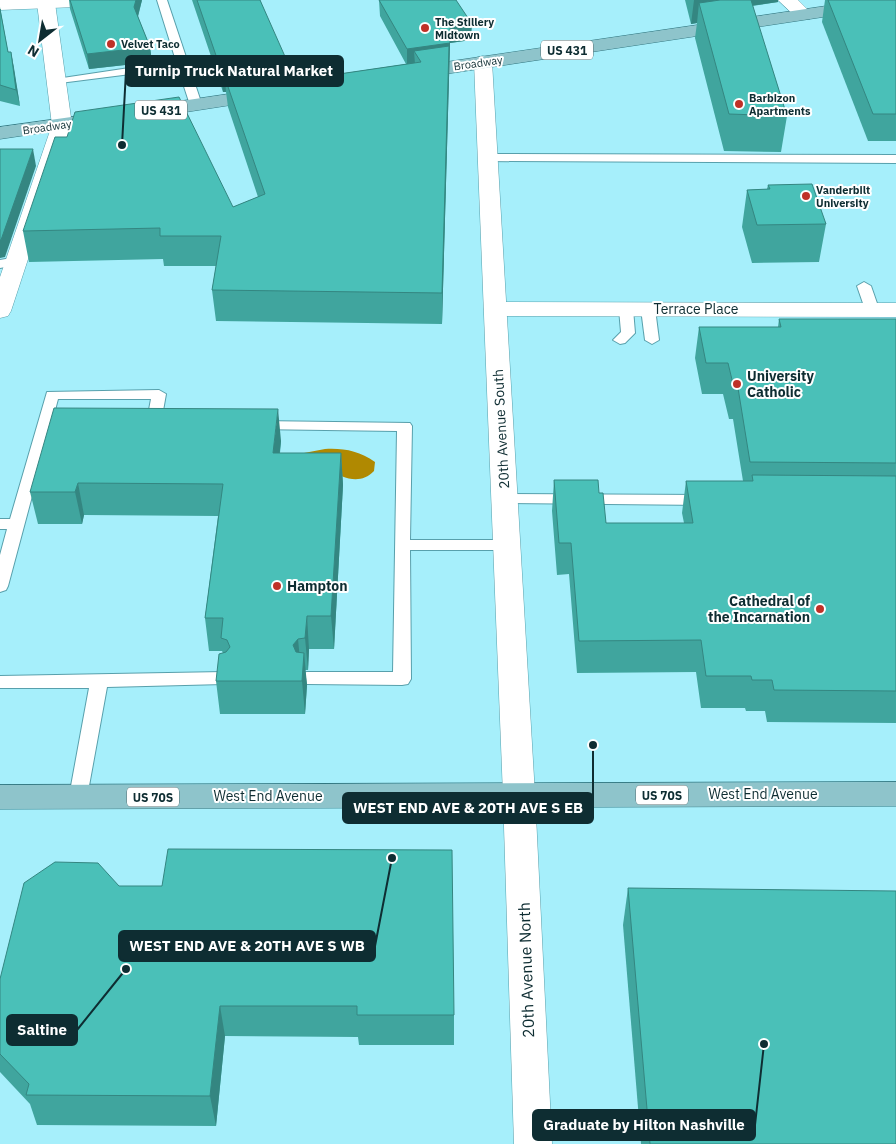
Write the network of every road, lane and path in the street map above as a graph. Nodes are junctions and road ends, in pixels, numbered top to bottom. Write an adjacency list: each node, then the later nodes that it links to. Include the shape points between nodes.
1 (127, 0): 5 (main road)
2 (162, 0): 9 (lane)
3 (787, 0): 7 (main road)
4 (896, 1): 7 (main road, Broadway / US 431)
5 (46, 3): 6 (main road); 11 (main road)
6 (0, 5)
7 (804, 16): 8 (main road, Broadway / US 431)
8 (483, 62): 10 (main road, Broadway / US 431); 16 (main road, 20th Avenue South)
9 (182, 64): 11 (lane); 13 (lane)
10 (397, 75)
11 (56, 82): 14 (main road)
12 (282, 92): 13 (main road, Broadway / US 431)
13 (196, 105): 14 (main road, Broadway / US 431)
14 (62, 125): 15 (main road, Broadway / US 431); 18 (main road)
15 (0, 133)
16 (488, 158): 17 (lane); 20 (main road, 20th Avenue South)
17 (896, 159)
18 (9, 263): 24 (main road)
19 (864, 286): 22 (lane)
20 (495, 309): 21 (main road, Terrace Place); 29 (main road, 20th Avenue South)
21 (637, 309): 22 (main road, Terrace Place); 25 (lane, via 628,333); 26 (lane)
22 (872, 310): 23 (main road, Terrace Place)
23 (896, 310)
24 (0, 311)
25 (620, 340)
26 (652, 340)
27 (173, 426): 31 (lane, via 153,426 160,394 52,395)
28 (241, 426): 32 (lane, via 405,426)
29 (504, 499): 30 (lane); 33 (main road, 20th Avenue South)
30 (722, 500)
31 (8, 524): 34 (lane)
32 (402, 545): 33 (lane); 36 (lane, via 402,679)
33 (506, 545): 40 (main road, 20th Avenue South)
34 (0, 586)
35 (224, 678): 37 (lane)
36 (307, 678)
37 (99, 681): 38 (lane); 42 (lane)
38 (0, 682)
39 (896, 794): 40 (main road, West End Avenue / US 70S)
40 (519, 796): 42 (main road, West End Avenue / US 70S); 43 (main road, 20th Avenue North)
41 (0, 797): 42 (main road, West End Avenue / US 70S)
42 (78, 797)
43 (533, 1144)

